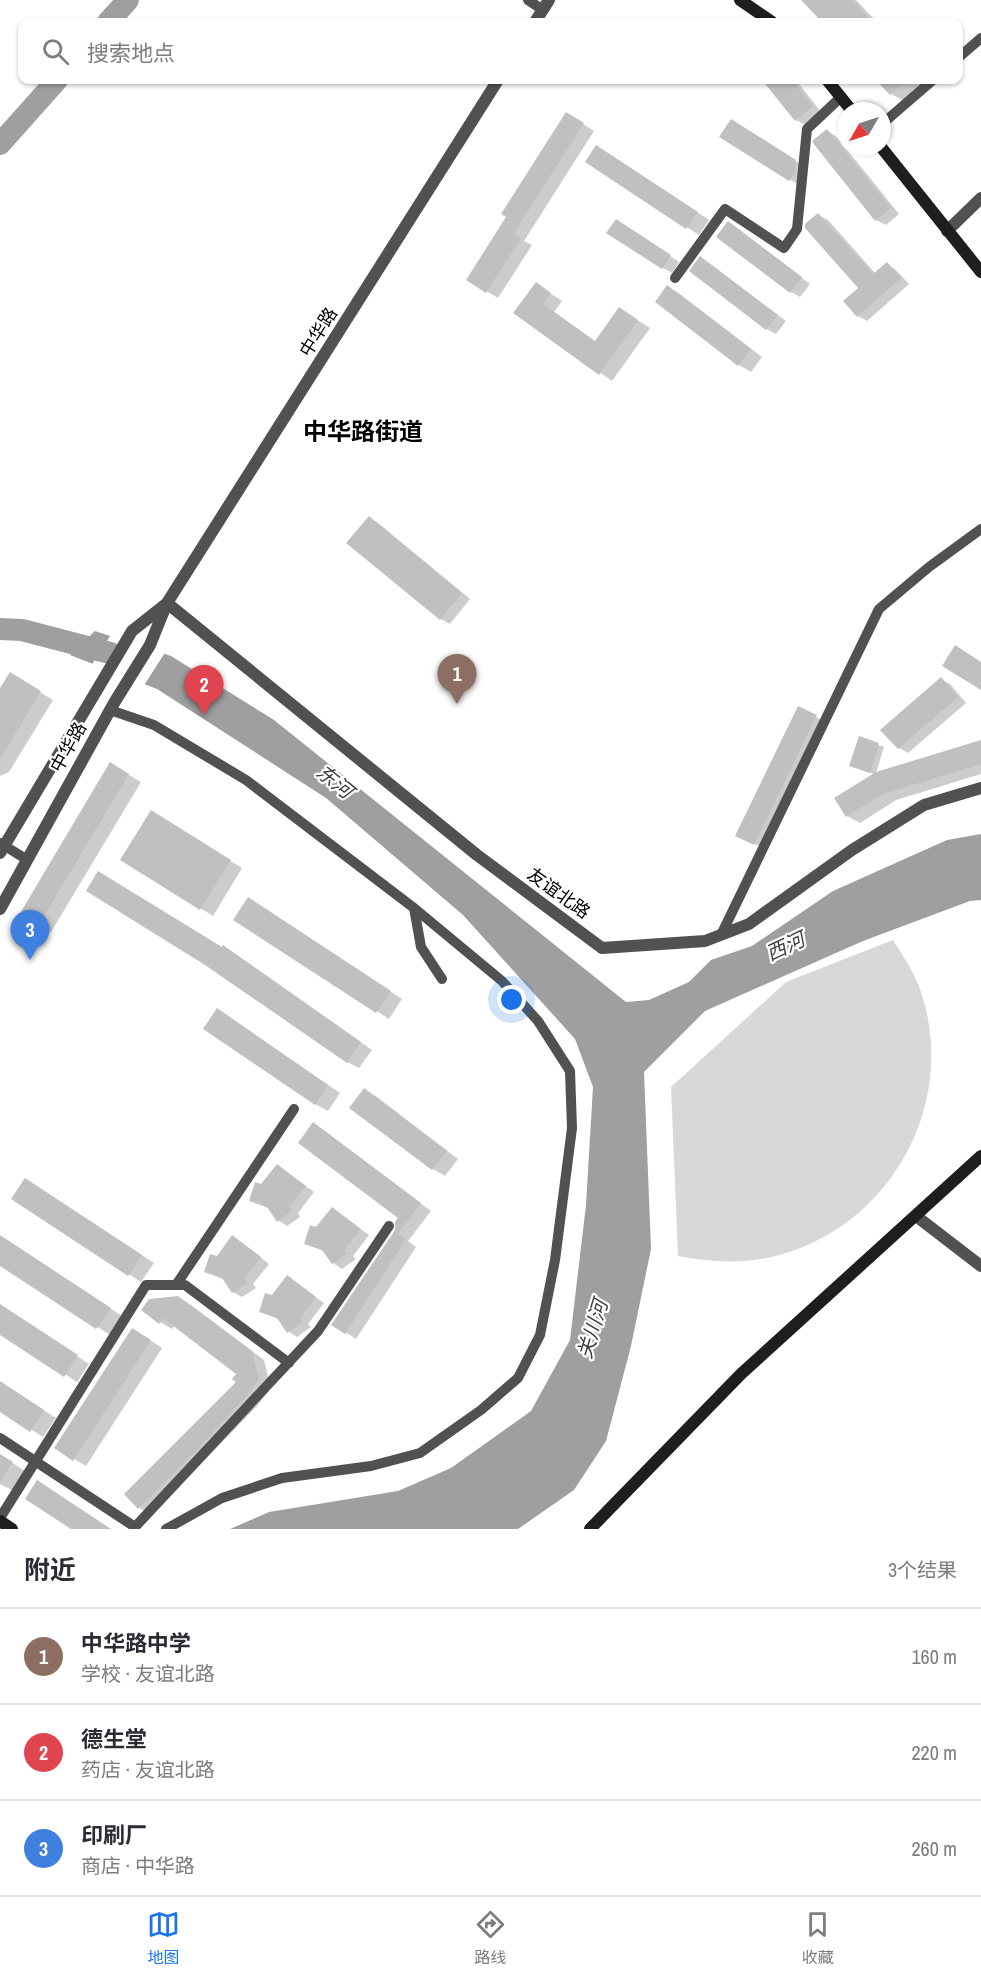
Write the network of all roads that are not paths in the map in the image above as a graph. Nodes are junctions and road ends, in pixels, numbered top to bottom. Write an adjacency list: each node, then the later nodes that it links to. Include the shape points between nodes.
1 (528, 0): 3 (street)
2 (740, 0): 5 (main road)
3 (546, 5): 4 (street)
4 (538, 18)
5 (766, 18)
6 (981, 38): 7 (street)
7 (963, 54)
8 (495, 84): 20 (street, 中华路)
9 (830, 84): 11 (main road)
10 (928, 84): 13 (street)
11 (841, 97): 12 (main road); 18 (street, via 807,129 797,229 784,249 725,209)
12 (845, 102)
13 (891, 116)
14 (888, 156): 16 (main road)
15 (981, 198): 16 (street)
16 (947, 231): 17 (main road)
17 (981, 272)
18 (675, 278)
19 (981, 529): 27 (street, via 879,609)
20 (167, 603): 21 (street, 中华路, via 150,645); 23 (street, 中华路, via 132,631); 27 (street, 友谊北路, via 477,855 602,948 705,941)
21 (112, 707): 24 (street, 中华路); 25 (street, via 154,725 246,780)
22 (981, 788): 27 (street, 友谊北路, via 924,805 852,850 749,924)
23 (1, 847): 24 (street)
24 (26, 859): 26 (street, 中华路)
25 (414, 908): 28 (street, via 421,946); 40 (street, via 502,981 538,1021 570,1071 572,1128 555,1260 540,1335 518,1378 420,1453 371,1466 282,1478 222,1498)
26 (0, 909)
27 (721, 935)
28 (442, 979)
29 (294, 1108): 34 (street)
30 (981, 1156): 31 (main road)
31 (916, 1216): 33 (street); 41 (main road, via 741,1374)
32 (389, 1226): 35 (street, via 318,1331)
33 (981, 1266)
34 (176, 1285): 35 (street, via 185,1285); 37 (street, via 146,1285)
35 (289, 1363): 37 (street, via 135,1527)
36 (0, 1438): 37 (street)
37 (34, 1460): 38 (street)
38 (0, 1519): 39 (main road)
39 (12, 1529)
40 (166, 1529)
41 (590, 1529)

